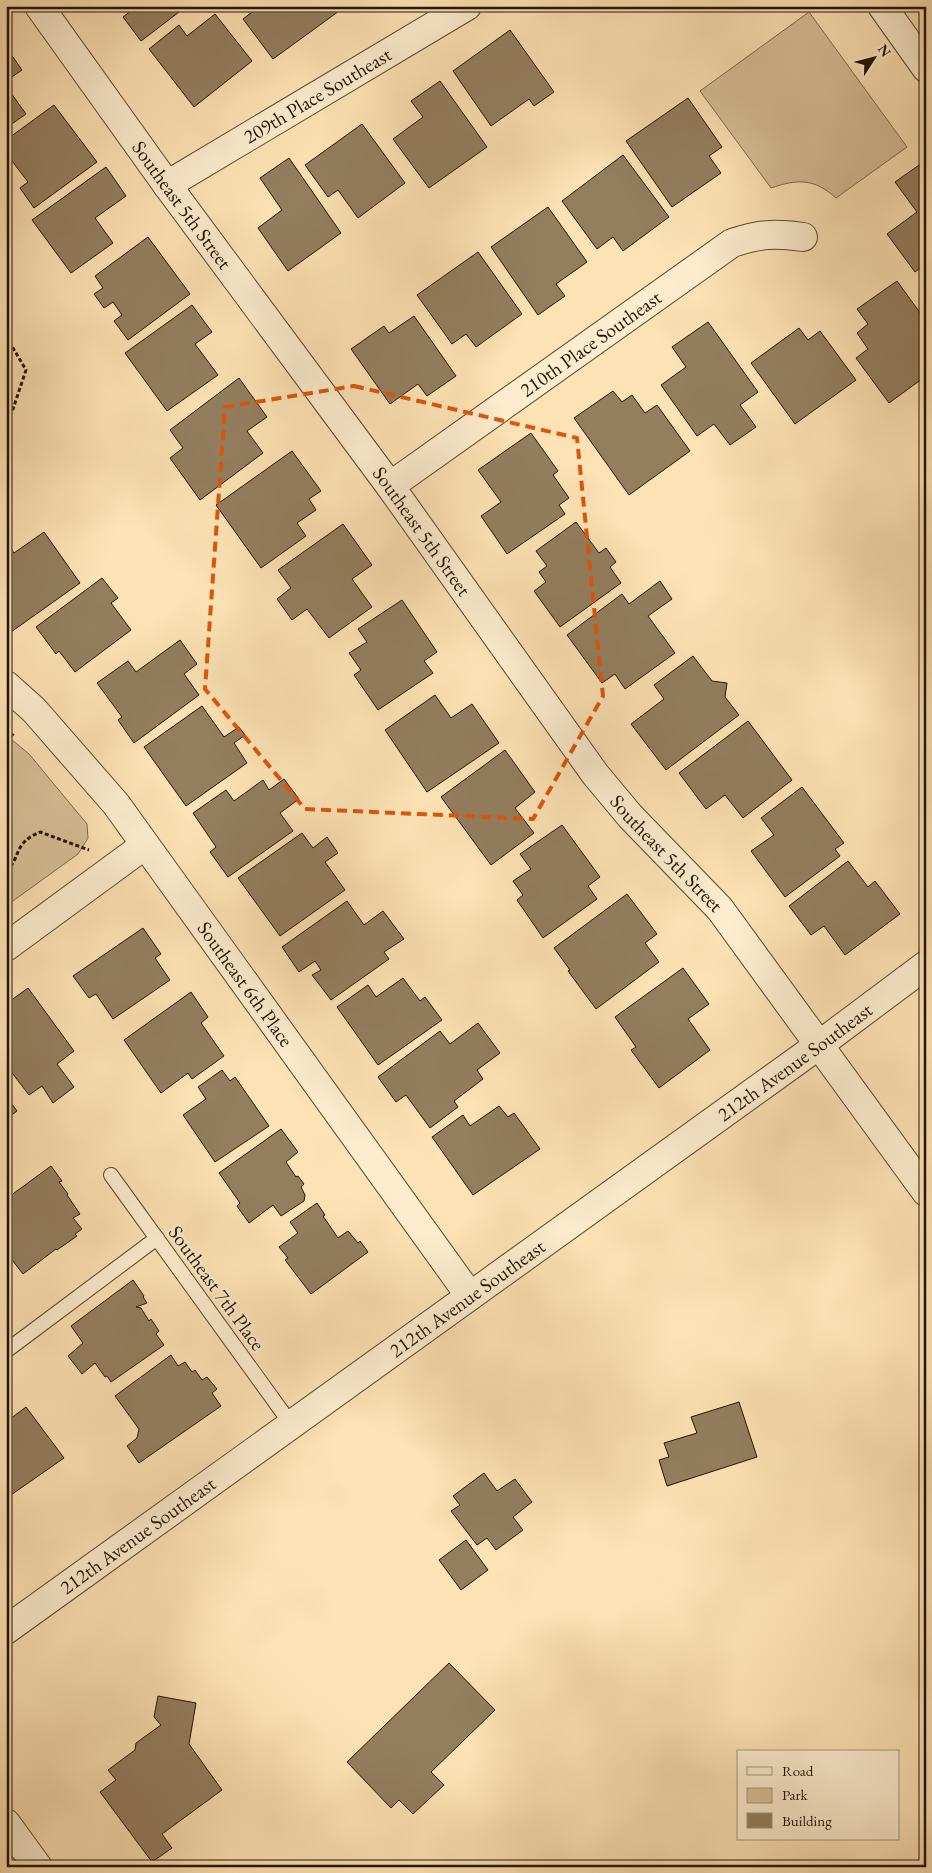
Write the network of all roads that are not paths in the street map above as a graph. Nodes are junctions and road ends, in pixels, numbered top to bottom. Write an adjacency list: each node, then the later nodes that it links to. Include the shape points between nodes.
1 (40, 6): 5 (street, Southeast 5th Street)
2 (467, 6): 5 (street, 209th Place Southeast)
3 (882, 6): 4 (street)
4 (926, 68)
5 (167, 185): 7 (street, Southeast 5th Street)
6 (803, 237): 7 (street, 210th Place Southeast, via 758,235 732,243)
7 (390, 486): 12 (street, Southeast 5th Street, via 595,774 630,816 720,910)
8 (6, 685): 9 (street, Southeast 6th Place, via 34,710 116,804)
9 (145, 846): 10 (street); 16 (street, Southeast 6th Place)
10 (6, 946)
11 (926, 965): 12 (street, 212th Avenue Southeast)
12 (819, 1045): 14 (street, Southeast 5th Street); 16 (street, 212th Avenue Southeast)
13 (111, 1175): 15 (lane, Southeast 7th Place)
14 (926, 1192)
15 (156, 1238): 17 (lane); 18 (lane, Southeast 7th Place)
16 (470, 1296): 18 (street, 212th Avenue Southeast)
17 (6, 1351)
18 (291, 1424): 19 (street, 212th Avenue Southeast)
19 (6, 1630)
20 (6, 1823): 21 (street)
21 (38, 1867)

